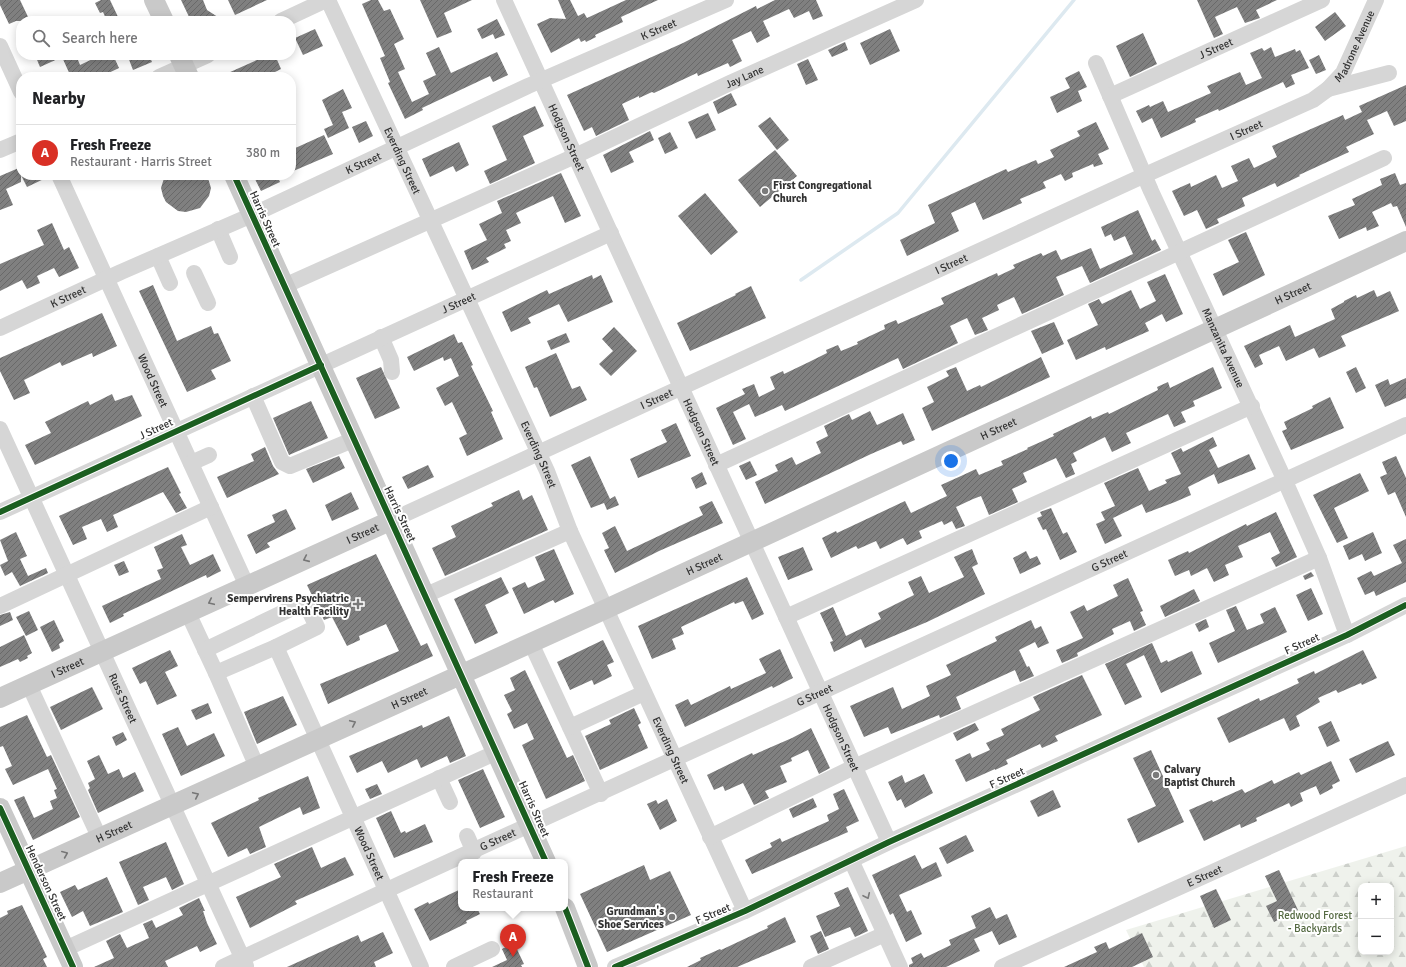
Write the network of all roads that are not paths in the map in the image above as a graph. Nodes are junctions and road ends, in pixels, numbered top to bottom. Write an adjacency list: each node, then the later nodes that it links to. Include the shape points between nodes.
1 (154, 0): 8 (main road)
2 (327, 0): 9 (street); 22 (street, Everding Street)
3 (504, 0): 16 (street, Hodgson Street)
4 (726, 0): 16 (street, K Street)
5 (916, 0): 24 (street, Jay Lane)
6 (1322, 0): 19 (street, J Street)
7 (1376, 0): 18 (street, Madrone Avenue, via 1343,73)
8 (162, 16)
9 (292, 16)
10 (2, 55): 17 (street)
11 (197, 60): 13 (street)
12 (1096, 63): 19 (street, Manzanita Avenue)
13 (184, 66): 14 (street)
14 (170, 72)
15 (1389, 73): 18 (street, Madrone Avenue)
16 (541, 81): 22 (street, K Street); 24 (street, Hodgson Street)
17 (16, 82)
18 (1328, 89): 20 (street, Madrone Avenue)
19 (1110, 96): 26 (street, Manzanita Avenue)
20 (1314, 100): 26 (street, I Street)
21 (16, 143): 23 (street)
22 (396, 149): 29 (street, K Street); 30 (street, Everding Street)
23 (0, 150)
24 (575, 156): 30 (street, Jay Lane); 32 (street, Hodgson Street)
25 (1384, 158): 34 (street)
26 (1144, 175): 34 (street, Manzanita Avenue); 48 (street, I Street)
27 (61, 180): 38 (street, Wood Street)
28 (236, 180): 29 (main road, Harris Street)
29 (252, 215): 31 (street, K Street); 40 (main road, Harris Street)
30 (430, 222): 40 (street, Jay Lane); 41 (street, Everding Street)
31 (218, 230): 35 (street, K Street); 36 (street)
32 (611, 233): 41 (street, J Street); 48 (street, Hodgson Street)
33 (1406, 242): 44 (main road, H Street)
34 (1180, 252): 44 (street, Manzanita Avenue); 58 (street)
35 (158, 256): 38 (street, K Street); 39 (street)
36 (230, 257)
37 (194, 272): 42 (street)
38 (106, 279): 43 (street, K Street); 53 (street, Wood Street)
39 (170, 283)
40 (284, 286): 46 (main road, Harris Street)
41 (466, 298): 45 (street, J Street); 55 (street, Everding Street)
42 (208, 304)
43 (0, 328)
44 (1215, 329): 50 (street, Manzanita Avenue); 65 (main road, H Street)
45 (381, 337): 46 (street, J Street); 47 (street, via 391,360)
46 (321, 365): 49 (street, J Street); 54 (main road, Harris Street)
47 (392, 372)
48 (681, 387): 55 (street, I Street); 58 (street, Hodgson Street)
49 (253, 396): 53 (street, J Street); 54 (street, via 263,431 282,462 290,466)
50 (1252, 406): 59 (street, Manzanita Avenue); 76 (street)
51 (1406, 425): 59 (street, G Street)
52 (0, 429): 60 (street, Russ Street)
53 (176, 430): 57 (street, Wood Street); 60 (street, J Street)
54 (355, 439): 63 (main road, Harris Street)
55 (538, 454): 63 (street, I Street); 64 (street, Everding Street)
56 (209, 455): 57 (street)
57 (191, 463): 61 (street, Wood Street)
58 (716, 465): 65 (street, Hodgson Street)
59 (1285, 480): 68 (street, Manzanita Avenue); 86 (street, G Street)
60 (32, 497): 62 (street, J Street); 69 (street, Russ Street)
61 (211, 507): 69 (street); 70 (street, Wood Street)
62 (0, 512)
63 (392, 520): 66 (main road, I Street); 67 (main road, Harris Street)
64 (570, 531): 71 (street); 74 (street, Everding Street)
65 (750, 542): 74 (main road, H Street); 76 (street, Hodgson Street)
66 (342, 543): 67 (main road, via 354,543 382,533 393,537); 70 (main road, I Street, one-way to 70)
67 (407, 554): 71 (main road, Harris Street)
68 (1319, 558): 77 (street, Manzanita Avenue); 93 (street)
69 (67, 575): 73 (street); 81 (street, Russ Street)
70 (247, 586): 75 (main road, I Street, one-way to 75)
71 (426, 595): 82 (main road, Harris Street)
72 (1406, 605): 77 (street, F Street)
73 (0, 606)
74 (606, 609): 78 (main road, H Street); 85 (street, Everding Street)
75 (188, 613): 80 (street); 81 (main road, I Street)
76 (786, 617): 86 (street, Hodgson Street)
77 (1347, 635): 105 (street, F Street)
78 (531, 643): 82 (main road, H Street); 88 (street)
79 (276, 647): 80 (street, via 317,628 305,602); 83 (street); 89 (street, Wood Street)
80 (205, 650): 83 (street)
81 (103, 652): 84 (main road, I Street); 98 (street, Russ Street)
82 (461, 673): 89 (main road, H Street, one-way to 82); 90 (main road, Harris Street)
83 (216, 674): 92 (street)
84 (29, 685): 87 (main road, I Street); 104 (street)
85 (644, 693): 88 (street); 91 (street, Everding Street)
86 (820, 693): 91 (street, G Street); 93 (street, Hodgson Street)
87 (0, 698)
88 (570, 727): 96 (street)
89 (318, 740): 92 (main road, H Street); 100 (street, Wood Street)
90 (497, 752): 94 (street); 101 (main road, Harris Street)
91 (675, 760): 96 (street, G Street); 103 (street, Everding Street)
92 (257, 767): 98 (main road, H Street, one-way to 92)
93 (854, 767): 103 (street); 105 (street, Hodgson Street)
94 (439, 778): 97 (street); 100 (street)
95 (1406, 785): 129 (street, E Street)
96 (601, 794): 101 (street, G Street)
97 (450, 802)
98 (172, 807): 104 (main road, H Street); 113 (street, Russ Street)
99 (0, 808): 111 (main road, Henderson Street)
100 (353, 817): 113 (street); 114 (street, Wood Street)
101 (531, 826): 106 (street, G Street); 109 (main road, Harris Street)
102 (467, 836): 106 (street)
103 (710, 837): 116 (street, Everding Street)
104 (100, 839): 111 (main road, H Street, one-way to 104)
105 (889, 842): 110 (street, F Street)
106 (474, 852): 108 (street, G Street)
107 (458, 859): 114 (street, G Street)
108 (458, 859)
109 (545, 859)
110 (851, 860): 116 (street, F Street); 117 (street, one-way to 117)
111 (29, 870): 112 (main road, H Street); 118 (main road, Henderson Street)
112 (0, 883)
113 (207, 883): 118 (street); 120 (street, Russ Street)
114 (387, 891): 120 (street, G Street); 123 (street, Wood Street)
115 (566, 911): 125 (main road)
116 (745, 911): 126 (street, F Street)
117 (885, 934): 127 (street); 128 (street)
118 (65, 949): 121 (main road, Henderson Street)
119 (492, 949): 124 (street)
120 (244, 962): 122 (street, G Street)
121 (73, 967)
122 (223, 967)
123 (421, 967)
124 (454, 967)
125 (588, 967)
126 (615, 967)
127 (811, 967)
128 (900, 967)
129 (1002, 967)

